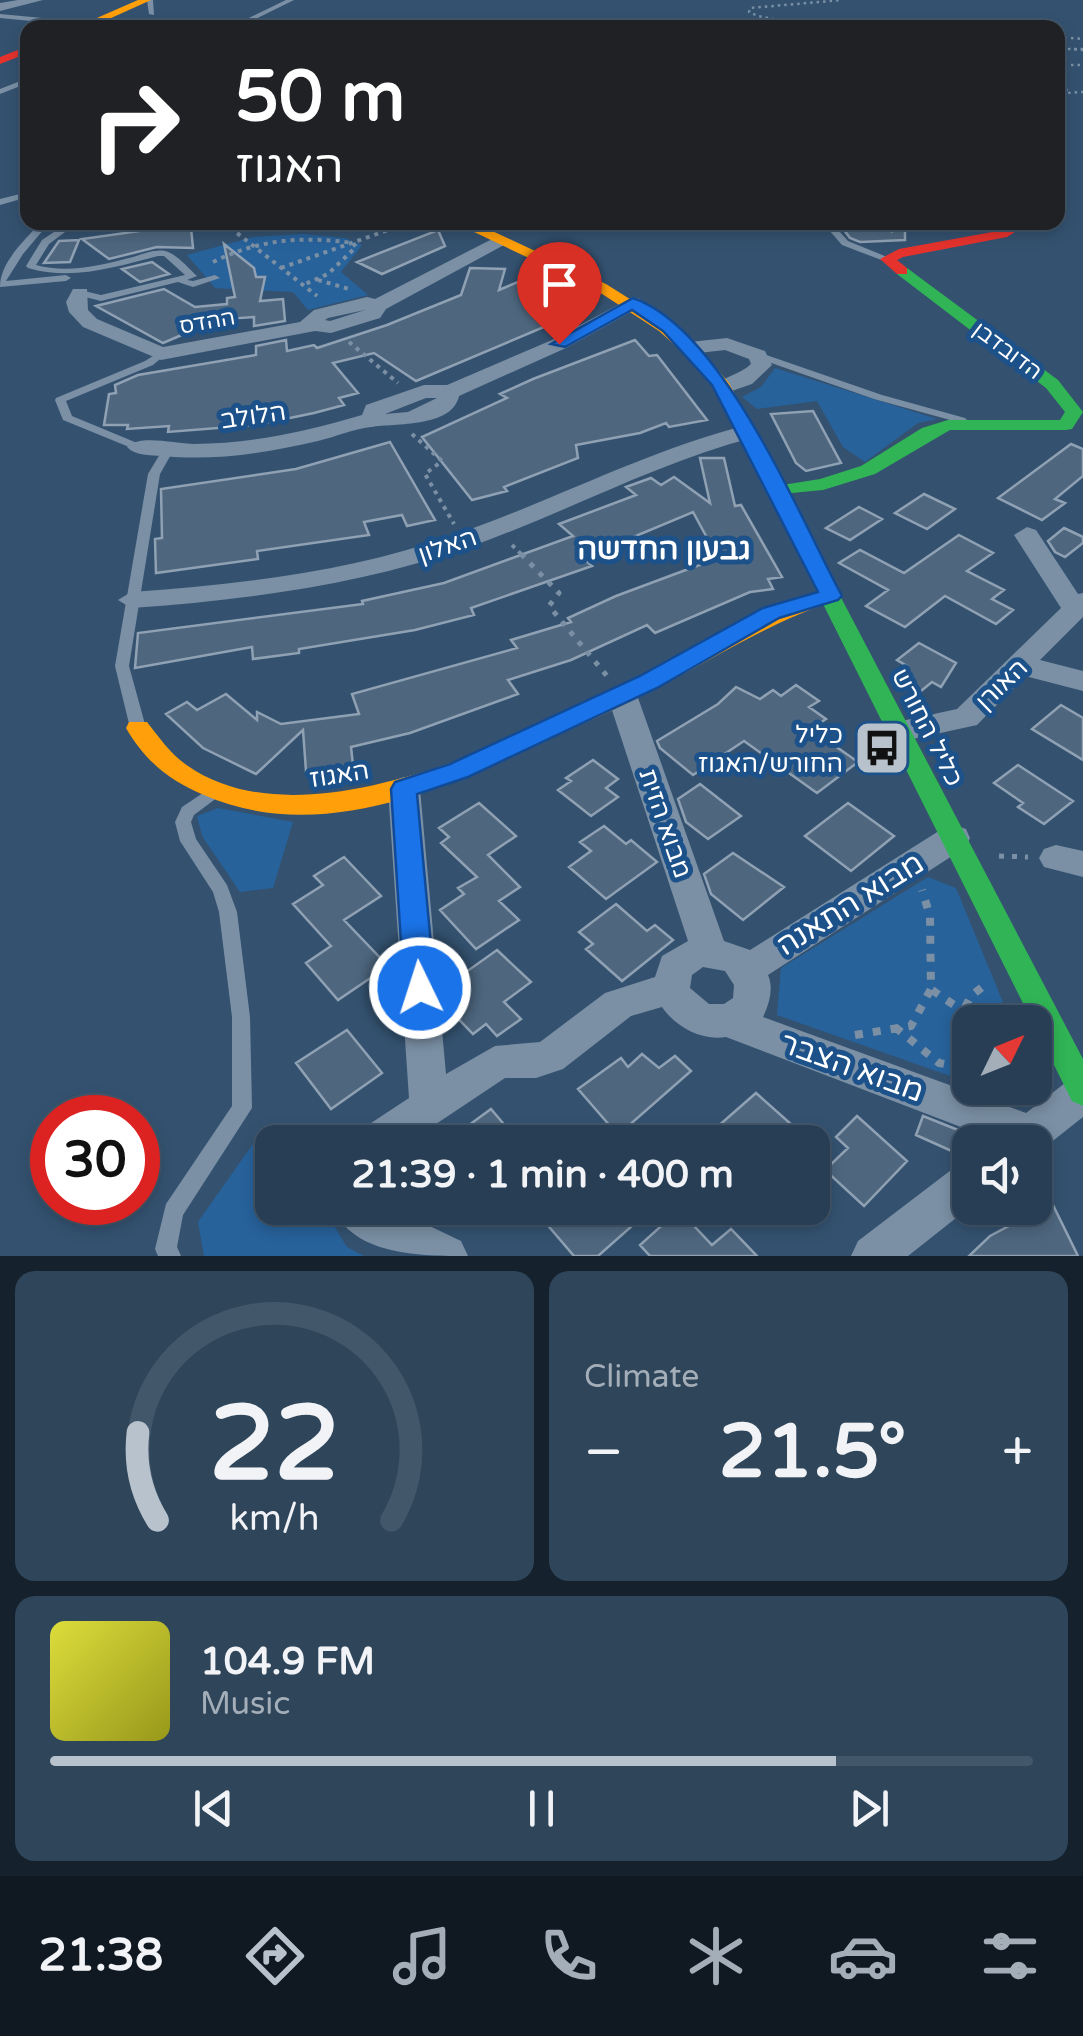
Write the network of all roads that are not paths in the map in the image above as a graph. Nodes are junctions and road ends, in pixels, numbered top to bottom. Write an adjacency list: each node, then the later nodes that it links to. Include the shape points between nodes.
1 (37, 0): 4 (street)
2 (291, 0): 8 (lane)
3 (149, 5): 7 (street)
4 (0, 7)
5 (0, 16): 6 (lane)
6 (42, 20)
7 (103, 20)
8 (248, 20)
9 (39, 230): 19 (lane)
10 (64, 230): 18 (lane, via 45,242 31,266 104,267 158,253 192,276)
11 (477, 230): 14 (street, כליל החורש)
12 (834, 230): 15 (lane)
13 (1009, 230): 15 (street)
14 (498, 240): 21 (street, כליל החורש); 23 (street, ההדס, via 374,307 373,314)
15 (887, 260): 28 (street, הדובדבן, via 1052,384 1074,412 1066,425)
16 (112, 274): 19 (lane)
17 (215, 278): 18 (lane)
18 (179, 282): 20 (lane, via 101,298)
19 (0, 283)
20 (80, 293): 23 (street, ההדס, via 79,312 90,322)
21 (633, 303): 22 (street, כליל החורש); 26 (street, הלולב)
22 (690, 348): 24 (street, via 727,344); 25 (street, כליל החורש)
23 (161, 354): 30 (lane, via 60,400 67,418)
24 (758, 355): 25 (street, via 762,364 746,382); 28 (lane)
25 (722, 388): 29 (street, כליל החורש)
26 (446, 394): 27 (street, הלולב, via 412,395 374,410); 27 (street, הלולב, via 450,398 442,406 399,421)
27 (373, 419): 31 (street, הלולב, via 253,445)
28 (972, 424): 32 (street, הדובדבן, via 935,429 846,479)
29 (747, 432): 32 (street, כליל החורש); 35 (street, האלון, via 688,446 408,559 290,585)
30 (138, 447): 31 (street, הלולב)
31 (167, 451): 35 (lane, via 154,474)
32 (777, 491): 34 (street, כליל החורש)
33 (1027, 535): 36 (street)
34 (830, 596): 39 (street, האגוז, via 771,613); 41 (street, כליל החורש)
35 (132, 600): 40 (lane, via 122,666)
36 (1079, 605): 37 (street, האורן)
37 (1021, 665): 38 (street); 41 (street, האורן, via 966,718)
38 (1083, 681)
39 (622, 694): 42 (street, האגוז); 45 (street, מבוא הזית)
40 (138, 728): 43 (street, האגוז, via 186,777)
41 (899, 731): 44 (street, כליל החורש)
42 (404, 789): 43 (street, האגוז, via 299,808); 50 (street)
43 (216, 790): 56 (lane, via 183,822 228,912 241,1018 242,1108 173,1212)
44 (958, 846): 46 (street, מבוא התאנה, via 914,863); 49 (street, כליל החורש)
45 (710, 952): 46 (street); 47 (street, via 675,967)
46 (746, 970): 48 (street, via 754,994 750,1006)
47 (671, 990): 48 (street, via 690,1016); 50 (street, via 634,994 550,1057 495,1062)
48 (729, 1021): 52 (street, מבוא הצבר)
49 (1083, 1092): 53 (street)
50 (429, 1107): 51 (street)
51 (402, 1125)
52 (993, 1125)
53 (1041, 1125)
54 (952, 1195): 58 (street)
55 (382, 1225): 57 (street)
56 (170, 1256)
57 (446, 1256)
58 (873, 1256)

